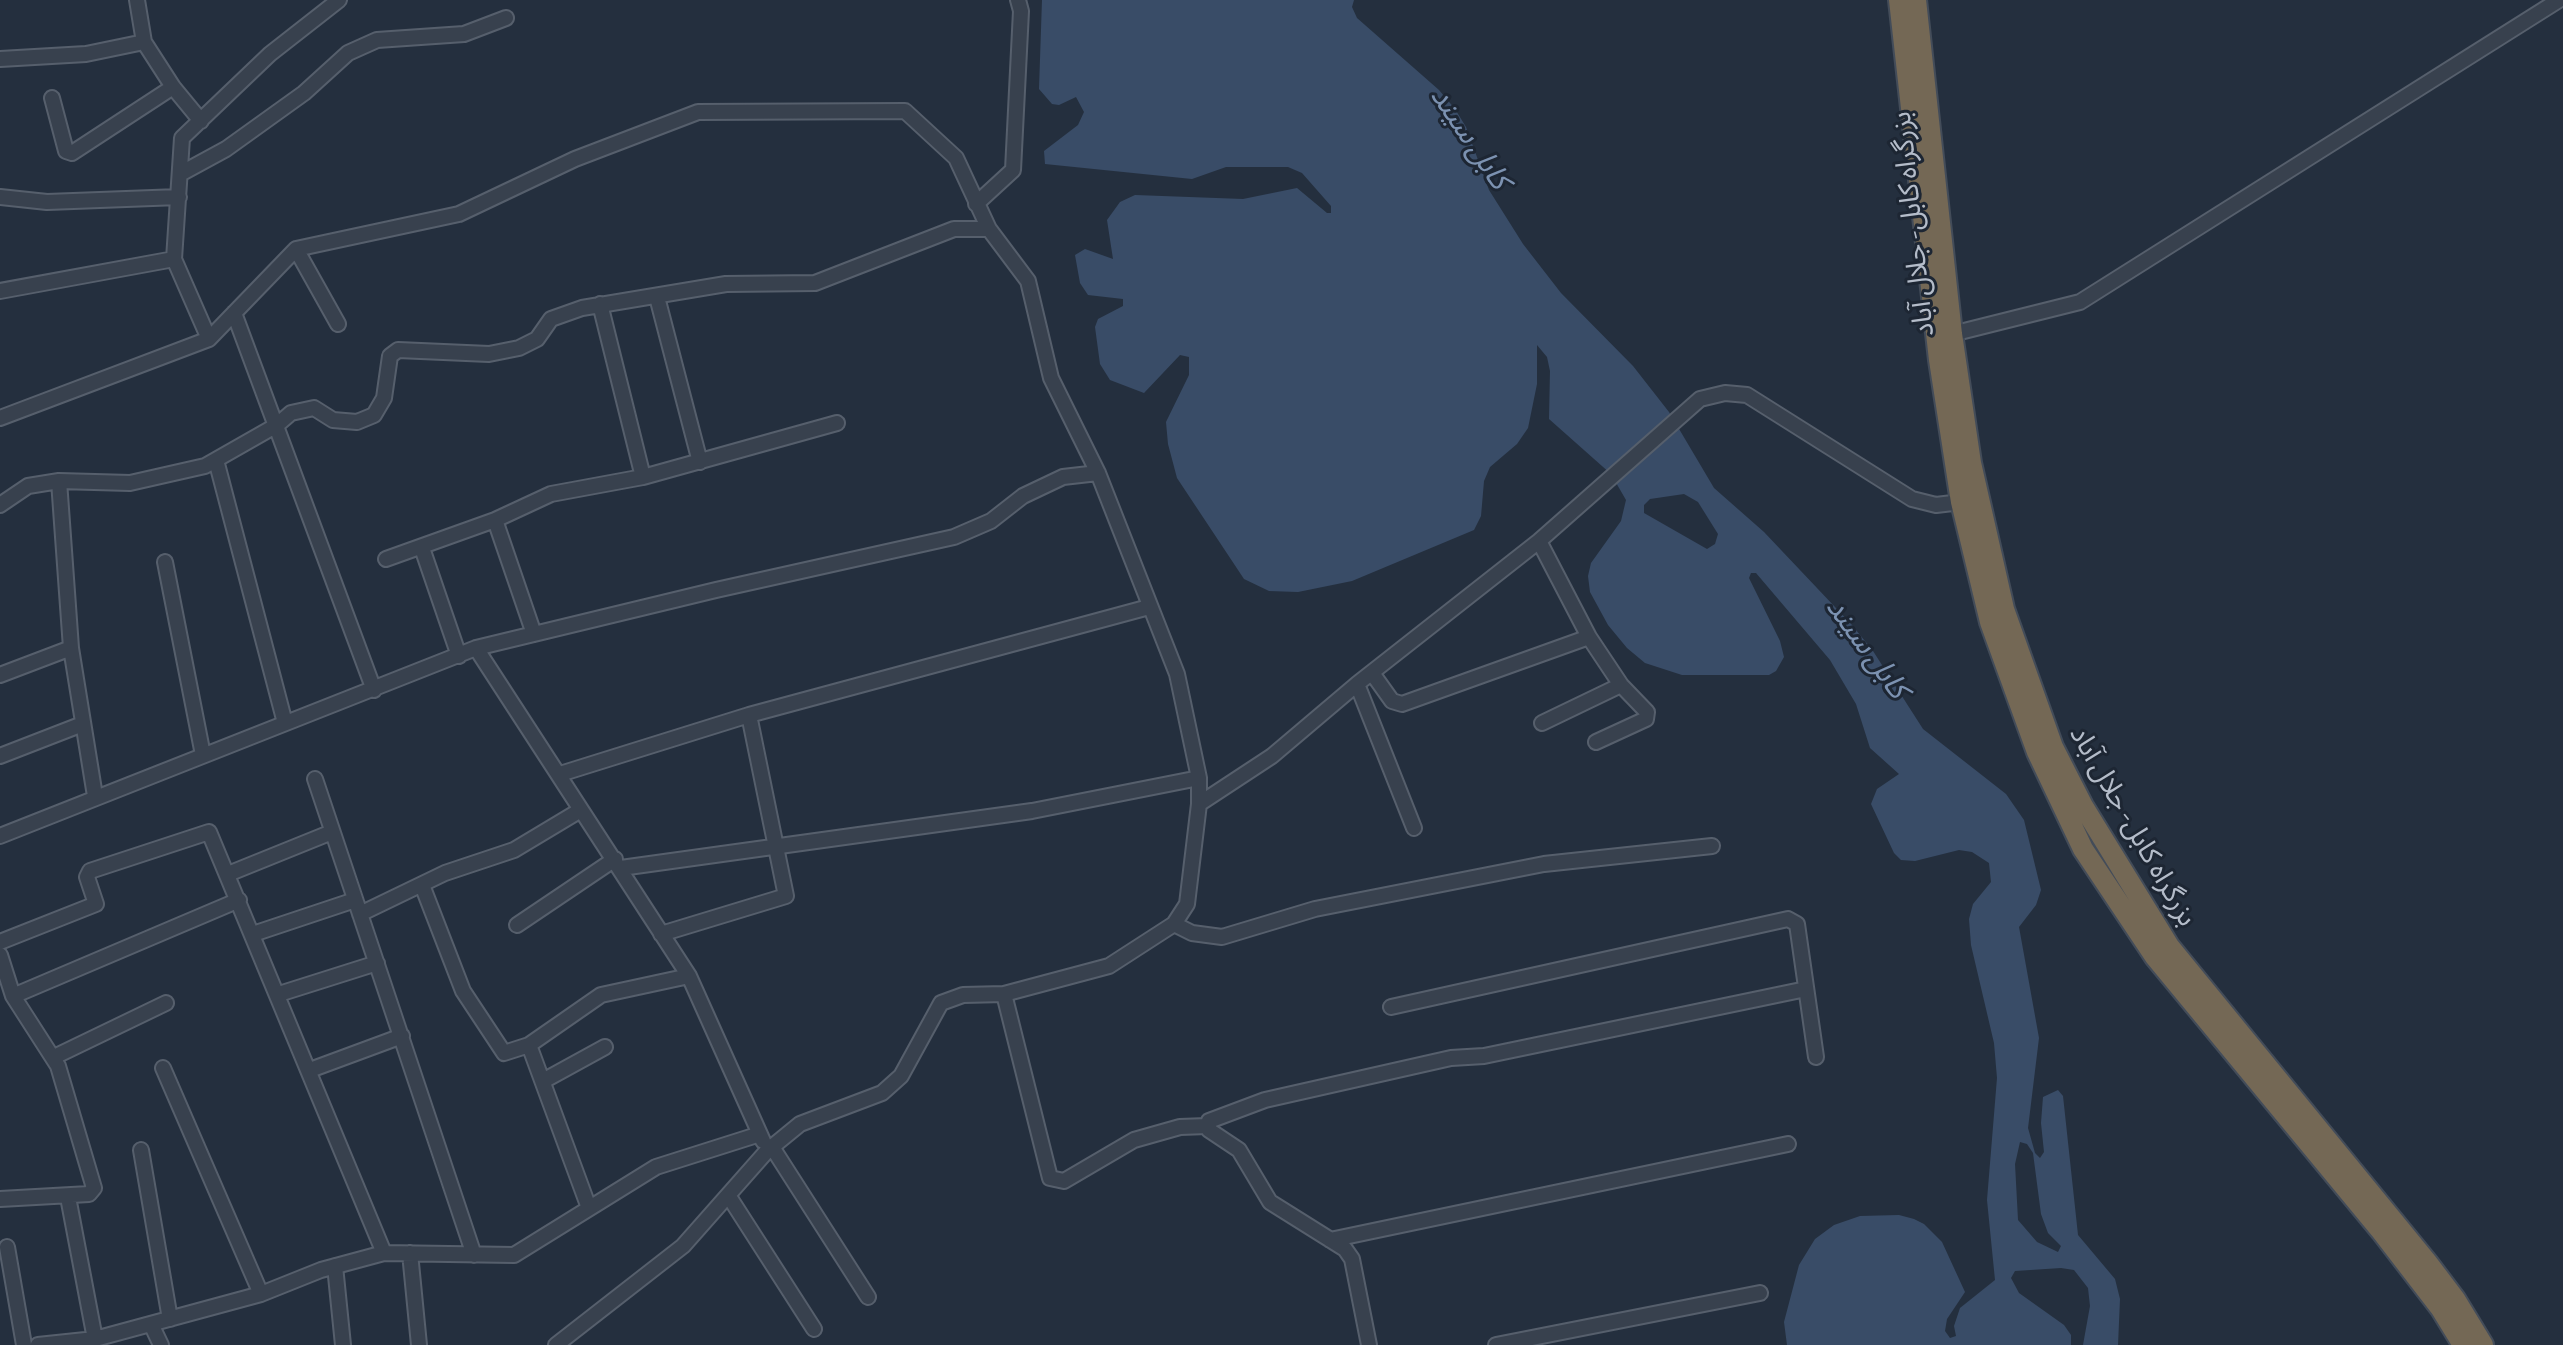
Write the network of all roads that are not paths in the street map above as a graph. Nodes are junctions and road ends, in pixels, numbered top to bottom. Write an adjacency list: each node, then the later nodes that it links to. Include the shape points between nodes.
1 (137, 0): 8 (street)
2 (339, 0): 12 (street, via 270,54)
3 (1018, 0): 16 (street, via 1013,170)
4 (1899, 0): 20 (highway, بزرگراه کابل- جلال آباد)
5 (1916, 0): 20 (highway, بزرگراه کابل- جلال آباد)
6 (2559, 0): 26 (street, via 2080,302)
7 (506, 18): 13 (street, via 464,34 377,40 348,53 271,117)
8 (144, 42): 9 (street, via 86,54); 10 (street)
9 (0, 59)
10 (173, 87): 11 (street, via 72,153 66,151); 12 (street)
11 (52, 98)
12 (201, 121): 13 (street, via 182,138)
13 (180, 174): 15 (street)
14 (0, 197): 15 (street, via 47,202)
15 (179, 197): 19 (street)
16 (976, 204): 17 (street); 18 (street, via 956,158 905,111 698,112 575,159 459,214)
17 (989, 229): 22 (street, via 954,229 815,283 726,284); 35 (street, via 1028,281 1051,378)
18 (296, 249): 24 (street); 25 (street)
19 (174, 259): 21 (street); 27 (street)
20 (1939, 288): 26 (highway, بزرگراه کابل- جلال آباد); 28 (highway, بزرگراه کابل- جلال آباد)
21 (0, 291)
22 (657, 297): 23 (street); 33 (street)
23 (600, 304): 31 (street, via 551,319 537,339 519,348 489,354 398,350 390,356 384,398 374,415 357,422 333,420 314,408 291,413); 36 (street)
24 (234, 313): 27 (street); 31 (street)
25 (338, 324)
26 (1952, 334): 28 (highway, بزرگراه کابل- جلال آباد)
27 (209, 339): 29 (street)
28 (1947, 359): 34 (highway, بزرگراه کابل- جلال آباد)
29 (0, 418)
30 (837, 423): 33 (street)
31 (277, 425): 32 (street); 55 (street)
32 (216, 460): 37 (street, via 130,483); 57 (street)
33 (700, 462): 36 (street)
34 (1963, 464): 38 (highway, بزرگراه کابل- جلال آباد); 84 (highway, بزرگراه کابل- جلال آباد, via 2038,710)
35 (1098, 473): 45 (street); 46 (street, via 1063,477 954,537)
36 (643, 477): 40 (street, via 551,494)
37 (59, 481): 39 (street, via 28,486); 48 (street)
38 (1961, 502): 41 (street, via 1936,505 1912,499 1747,395 1725,393 1700,399 1680,413); 84 (highway, بزرگراه کابل- جلال آباد, via 1990,622 2037,752 2083,849)
39 (0, 505)
40 (495, 520): 42 (street); 46 (street)
41 (1539, 541): 47 (street); 51 (street)
42 (422, 548): 43 (street); 50 (street)
43 (386, 559)
44 (165, 562): 61 (street)
45 (1149, 607): 56 (street); 64 (street, via 1177,674)
46 (534, 634): 49 (street)
47 (1589, 637): 51 (street, via 1402,704 1392,701); 54 (street)
48 (71, 648): 52 (street); 59 (street)
49 (476, 648): 50 (street); 63 (street)
50 (459, 656): 55 (street)
51 (1372, 673): 53 (street)
52 (0, 675)
53 (1357, 684): 67 (street, via 1272,756); 69 (street)
54 (1621, 685): 58 (street); 60 (street, via 1648,715)
55 (374, 690): 57 (street)
56 (749, 715): 63 (street); 72 (street)
57 (285, 723): 61 (street)
58 (1542, 723)
59 (80, 725): 62 (street); 66 (street)
60 (1596, 742)
61 (203, 755): 66 (street)
62 (0, 756)
63 (560, 774): 68 (street)
64 (1199, 778): 67 (street); 72 (street, via 1032,811)
65 (315, 779): 70 (street)
66 (95, 796): 71 (street)
67 (1199, 804): 79 (street, via 1187,904)
68 (579, 811): 74 (street); 76 (street, via 514,850)
69 (1414, 828)
70 (332, 832): 75 (street); 78 (street)
71 (0, 836)
72 (778, 844): 74 (street); 82 (street, via 785,899)
73 (1712, 846): 79 (street, via 1544,864 1315,909 1222,937)
74 (618, 863): 80 (street); 82 (street)
75 (228, 874): 77 (street); 83 (street, via 206,831 90,871 87,877 96,904)
76 (422, 885): 78 (street); 95 (street, via 463,991 499,1049 509,1053)
77 (239, 900): 81 (street); 91 (street)
78 (358, 907): 81 (street); 86 (street)
79 (1174, 924): 90 (street, via 1109,966)
80 (517, 925)
81 (253, 934): 89 (street)
82 (661, 934): 87 (street)
83 (0, 942)
84 (2162, 952): 120 (highway, بزرگراه کابل- جلال آباد)
85 (0, 955): 91 (street)
86 (377, 963): 89 (street); 94 (street)
87 (689, 976): 95 (street, via 601,995); 103 (street)
88 (1806, 989): 93 (street, via 1797,924 1788,919); 98 (street); 102 (street, via 1280,1097)
89 (279, 994): 100 (street)
90 (1004, 994): 102 (street, via 1050,1178 1064,1181 1134,1140 1180,1127); 105 (street, via 963,995 941,1003 901,1076 882,1093 800,1124)
91 (13, 996): 97 (street)
92 (166, 1003): 97 (street)
93 (1391, 1007)
94 (402, 1036): 100 (street); 115 (street)
95 (529, 1045): 101 (street)
96 (605, 1047): 101 (street)
97 (54, 1057): 108 (street, via 94,1188 89,1194)
98 (1816, 1057)
99 (163, 1068): 118 (street)
100 (310, 1070): 113 (street)
101 (543, 1081): 110 (street)
102 (1207, 1126): 111 (street, via 1239,1150 1270,1202)
103 (760, 1134): 105 (street); 110 (street, via 656,1167)
104 (1788, 1144): 111 (street)
105 (770, 1149): 107 (street); 119 (street)
106 (141, 1150): 121 (street)
107 (728, 1195): 123 (street); 125 (street, via 683,1246)
108 (68, 1197): 109 (street); 124 (street)
109 (0, 1199)
110 (589, 1208): 115 (street, via 514,1255)
111 (1330, 1240): 133 (street, via 1352,1259)
112 (7, 1247): 127 (street)
113 (384, 1253): 114 (street); 116 (street)
114 (410, 1253): 115 (street); 131 (street)
115 (474, 1255)
116 (335, 1266): 118 (street); 130 (street)
117 (1760, 1293): 134 (street)
118 (261, 1294): 121 (street)
119 (868, 1297)
120 (2448, 1304): 135 (highway, بزرگراه کابل- جلال آباد); 136 (highway, بزرگراه کابل- جلال آباد)
121 (170, 1319): 122 (street)
122 (151, 1324): 124 (street); 129 (street)
123 (814, 1329)
124 (95, 1339): 126 (street)
125 (569, 1340): 132 (street)
126 (75, 1344): 128 (street)
127 (24, 1345)
128 (38, 1345)
129 (161, 1345)
130 (343, 1345)
131 (419, 1345)
132 (556, 1345)
133 (1369, 1345)
134 (1496, 1345)
135 (2463, 1345)
136 (2483, 1345)

